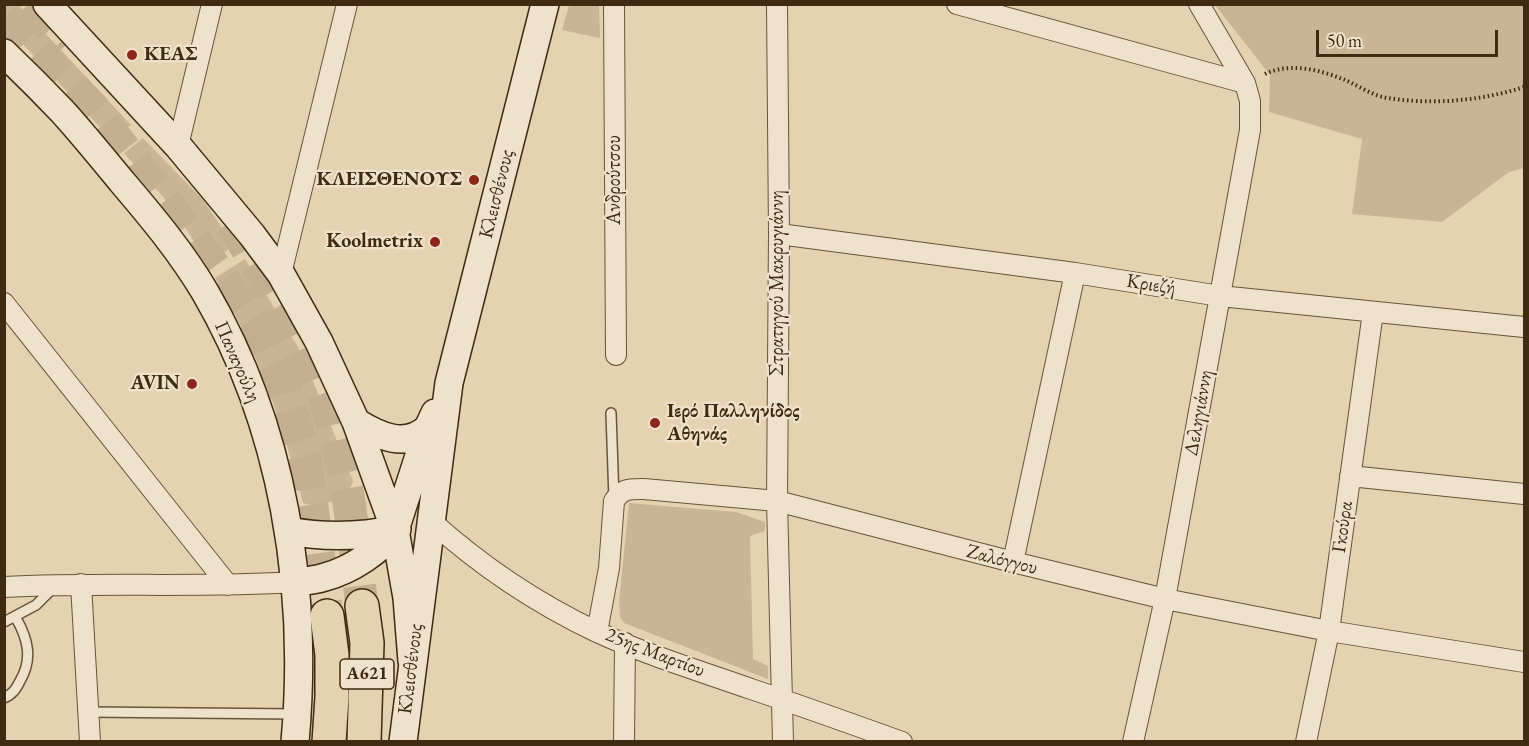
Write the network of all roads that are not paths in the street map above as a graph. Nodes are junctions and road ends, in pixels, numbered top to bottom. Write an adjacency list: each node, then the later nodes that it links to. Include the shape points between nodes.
1 (47, 4): 11 (main road)
2 (212, 4): 11 (street)
3 (347, 4): 14 (street)
4 (545, 4): 20 (main road, Κλεισθένους)
5 (614, 4): 19 (street, Ανδρούτσου)
6 (777, 4): 12 (street, Στρατηγού Μακρυγιάννη)
7 (957, 4): 10 (street)
8 (1199, 4): 10 (street)
9 (4, 53): 30 (main road, Παναγούλη, via 62,111 156,222 204,291 244,369 269,441)
10 (1245, 83): 15 (street, Δεληγιάννη, via 1250,101 1250,130)
11 (178, 146): 14 (main road)
12 (779, 234): 13 (street, Κριεζή); 27 (street, Στρατηγού Μακρυγιάννη)
13 (1076, 273): 15 (street, Κριεζή); 31 (street)
14 (281, 274): 22 (main road, via 319,342)
15 (1220, 296): 17 (street, Κριεζή); 37 (street, Δεληγιάννη)
16 (4, 303): 35 (street)
17 (1373, 312): 18 (street, Κριεζή); 24 (street, Γκούρα)
18 (1524, 327)
19 (616, 355)
20 (449, 383): 23 (main road, Κλεισθένους); 28 (main road, Κλεισθένους)
21 (611, 413): 26 (lane)
22 (356, 422): 23 (main road, via 395,440 422,434); 29 (main road)
23 (428, 428): 29 (main road, Κλεισθένους)
24 (1350, 476): 25 (street); 42 (street, Γκούρα)
25 (1524, 494)
26 (615, 501): 27 (street, Ζαλόγγου, via 620,493 630,489); 43 (street, via 609,568)
27 (777, 501): 31 (street, Ζαλόγγου); 48 (street, Στρατηγού Μακρυγιάννη)
28 (430, 521): 29 (main road); 43 (street, 25ης Μαρτίου, via 488,568); 45 (main road, Κλεισθένους)
29 (395, 530): 30 (main road, via 340,537); 32 (main road, via 359,562 325,577); 45 (main road, via 407,598)
30 (289, 531): 32 (main road, Παναγούλη)
31 (1013, 562): 37 (street, Ζαλόγγου)
32 (297, 582): 35 (street); 50 (main road, Παναγούλη)
33 (81, 584): 34 (street); 35 (street); 49 (street)
34 (56, 585): 36 (street); 40 (lane)
35 (228, 585)
36 (4, 587)
37 (1165, 599): 42 (street, Ζαλόγγου); 59 (street, Δεληγιάννη)
38 (362, 606): 54 (highway, Α621, via 367,643)
39 (327, 616): 53 (highway, Α621, via 332,655)
40 (16, 618): 41 (lane); 47 (lane, via 29,656 25,674 12,694)
41 (4, 622)
42 (1329, 631): 46 (street, Ζαλόγγου); 60 (street, Γκούρα)
43 (597, 632): 44 (street, 25ης Μαρτίου)
44 (625, 643): 48 (street, 25ης Μαρτίου); 56 (street)
45 (412, 661): 55 (main road, Κλεισθένους)
46 (1524, 662)
47 (4, 698)
48 (783, 699): 57 (street, Στρατηγού Μακρυγιάννη); 58 (street, 25ης Μαρτίου)
49 (89, 712): 50 (lane); 51 (street)
50 (298, 714): 52 (main road, Παναγούλη)
51 (90, 741)
52 (295, 741)
53 (328, 741)
54 (364, 741)
55 (403, 741)
56 (624, 741)
57 (783, 741)
58 (902, 741)
59 (1133, 741)
60 (1306, 741)

